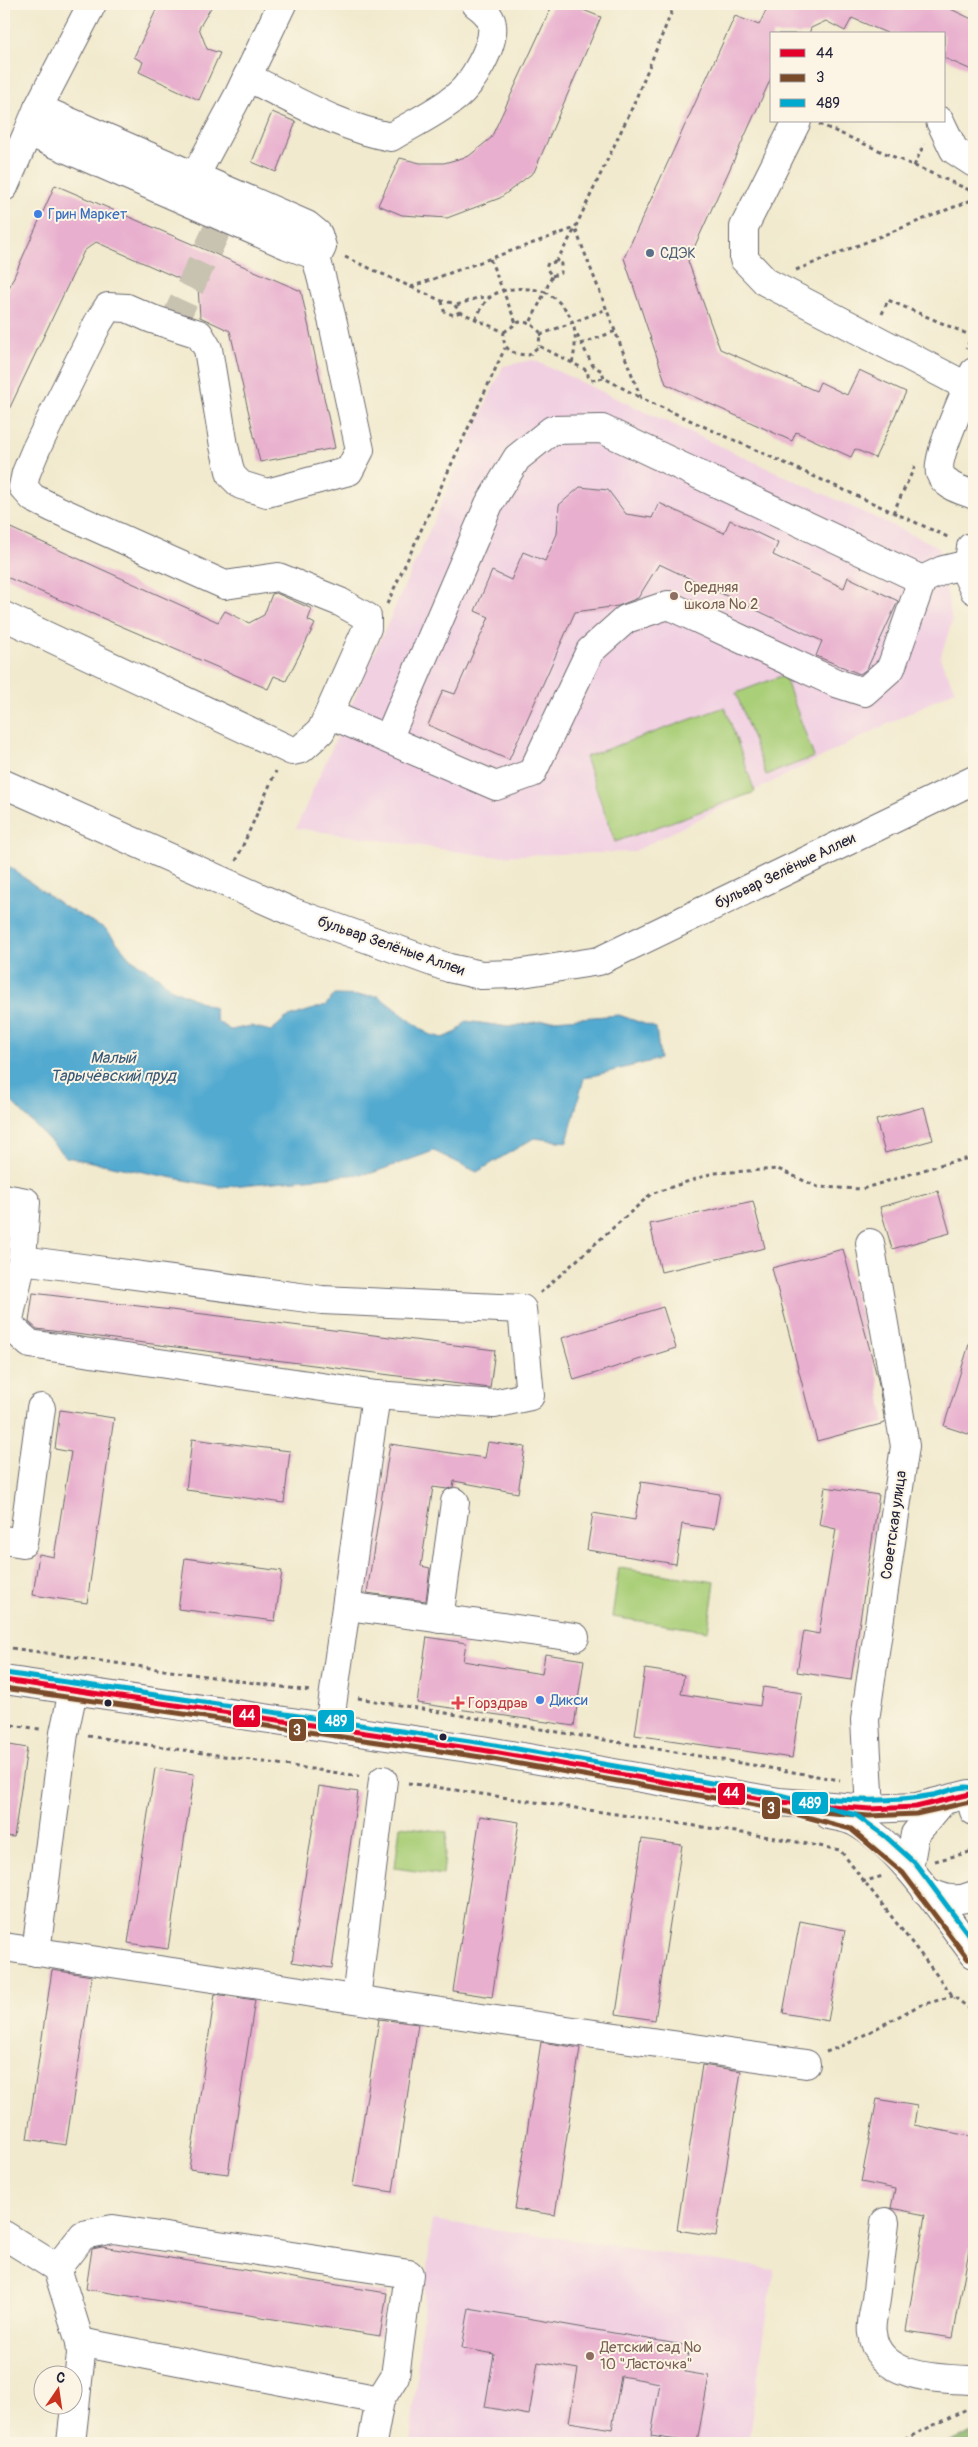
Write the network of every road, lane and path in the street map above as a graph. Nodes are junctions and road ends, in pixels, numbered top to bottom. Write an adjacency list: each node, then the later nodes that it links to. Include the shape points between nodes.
1 (92, 4): 6 (street)
2 (282, 4): 5 (street)
3 (476, 4): 5 (street, via 492,24 492,40 469,84 457,97 391,137 345,124)
4 (675, 4): 15 (path, via 632,108)
5 (247, 77): 11 (street)
6 (33, 120): 11 (street); 12 (street); 16 (street, via 270,238)
7 (796, 122): 20 (street, via 744,227 744,259)
8 (814, 122): 13 (path)
9 (940, 122): 10 (street, via 954,150)
10 (974, 163)
11 (195, 176): 16 (street, via 307,225 318,234)
12 (4, 187)
13 (974, 192)
14 (974, 199): 20 (path)
15 (575, 228): 17 (path); 18 (path); 27 (path)
16 (318, 250): 21 (path); 51 (street, via 360,450 349,470 266,493 241,485 231,475 208,349 199,334 127,308 108,307 36,449 23,486 33,498 53,508 225,586 283,578 340,602)
17 (490, 259): 21 (path); 22 (path)
18 (556, 262): 19 (path, via 548,263 546,268); 19 (path, via 561,264 562,273)
19 (552, 276): 23 (path)
20 (766, 282): 44 (street)
21 (411, 287): 25 (path)
22 (504, 291): 23 (path, via 529,289); 24 (path); 30 (path)
23 (545, 292): 31 (path); 32 (path, via 559,300)
24 (491, 297): 26 (path); 29 (path)
25 (442, 301): 26 (path); 28 (path, via 444,311 453,315)
26 (457, 305): 28 (path)
27 (607, 309): 32 (path); 33 (path)
28 (460, 312): 29 (path)
29 (475, 319): 34 (path)
30 (516, 323): 31 (path); 34 (path)
31 (530, 323): 35 (path)
32 (573, 323): 35 (path); 36 (path)
33 (616, 331): 37 (path); 45 (path)
34 (504, 332): 39 (path)
35 (540, 335): 38 (path)
36 (576, 335): 37 (path); 40 (path)
37 (582, 344): 41 (path)
38 (539, 346): 39 (path, via 529,355 520,355); 40 (path)
39 (506, 348): 51 (path, via 387,604)
40 (572, 363): 42 (path)
41 (593, 366): 42 (path); 43 (path, via 602,371)
42 (588, 371): 43 (path, via 591,380)
43 (604, 378): 45 (path)
44 (971, 379): 46 (street, via 939,465 940,474 948,484)
45 (641, 398): 47 (path)
46 (974, 495)
47 (969, 556): 48 (street); 49 (street, via 968,575)
48 (922, 580): 53 (street, via 891,668 864,692 836,683 668,605 626,619 590,651 532,773 496,786); 53 (street, via 602,429 552,430 517,458 489,504)
49 (974, 590)
50 (4, 616): 54 (street)
51 (367, 618): 52 (street, via 367,628)
52 (329, 714): 53 (street); 54 (street, via 321,731 302,749 292,751)
53 (388, 739)
54 (286, 748): 57 (path)
55 (974, 780): 57 (street, бульвар Зелёные Аллеи, via 599,961 516,974 481,975 449,968 290,911)
56 (4, 784): 57 (street, бульвар Зелёные Аллеи)
57 (226, 882)
58 (974, 1157): 62 (path, via 862,1189 818,1187 778,1169 713,1173 651,1194)
59 (4, 1198): 61 (street, via 26,1202)
60 (870, 1243): 81 (street, Советская улица, via 905,1446 865,1720)
61 (22, 1260): 62 (street, via 322,1300); 63 (street)
62 (522, 1309): 64 (street, via 530,1396 494,1404)
63 (6, 1324): 64 (street, via 30,1344)
64 (376, 1395): 68 (street)
65 (42, 1408): 67 (street, via 23,1542)
66 (455, 1502): 69 (street)
67 (4, 1540)
68 (346, 1606): 69 (street); 74 (street)
69 (439, 1619): 70 (street)
70 (575, 1637)
71 (4, 1648): 74 (path)
72 (4, 1680): 73 (street)
73 (73, 1690): 75 (street); 87 (street, via 64,1733)
74 (334, 1694): 75 (street); 76 (path)
75 (330, 1727): 79 (street)
76 (783, 1772)
77 (383, 1780): 90 (street)
78 (973, 1799): 80 (street)
79 (779, 1802): 81 (street); 83 (street, via 854,1822)
80 (942, 1802): 81 (street); 83 (street, via 916,1834)
81 (870, 1809)
82 (776, 1838): 89 (path, via 840,1850)
83 (909, 1868): 84 (street)
84 (926, 1891): 85 (street, via 947,1901 964,1900); 88 (street)
85 (974, 1895)
86 (4, 1946): 87 (street)
87 (36, 1952): 90 (street)
88 (974, 1954)
89 (953, 1996): 91 (path); 92 (path, via 918,2006)
90 (356, 1999): 92 (street)
91 (974, 2012)
92 (806, 2064)
93 (885, 2222): 97 (street, via 872,2333 878,2351 889,2364 905,2372)
94 (4, 2235): 95 (street)
95 (57, 2268): 96 (street); 98 (street, via 82,2234 114,2229 409,2274 395,2376)
96 (80, 2342): 98 (street); 100 (street)
97 (974, 2380)
98 (380, 2400): 101 (street)
99 (974, 2405): 102 (path)
100 (71, 2443)
101 (372, 2443)
102 (898, 2443)

